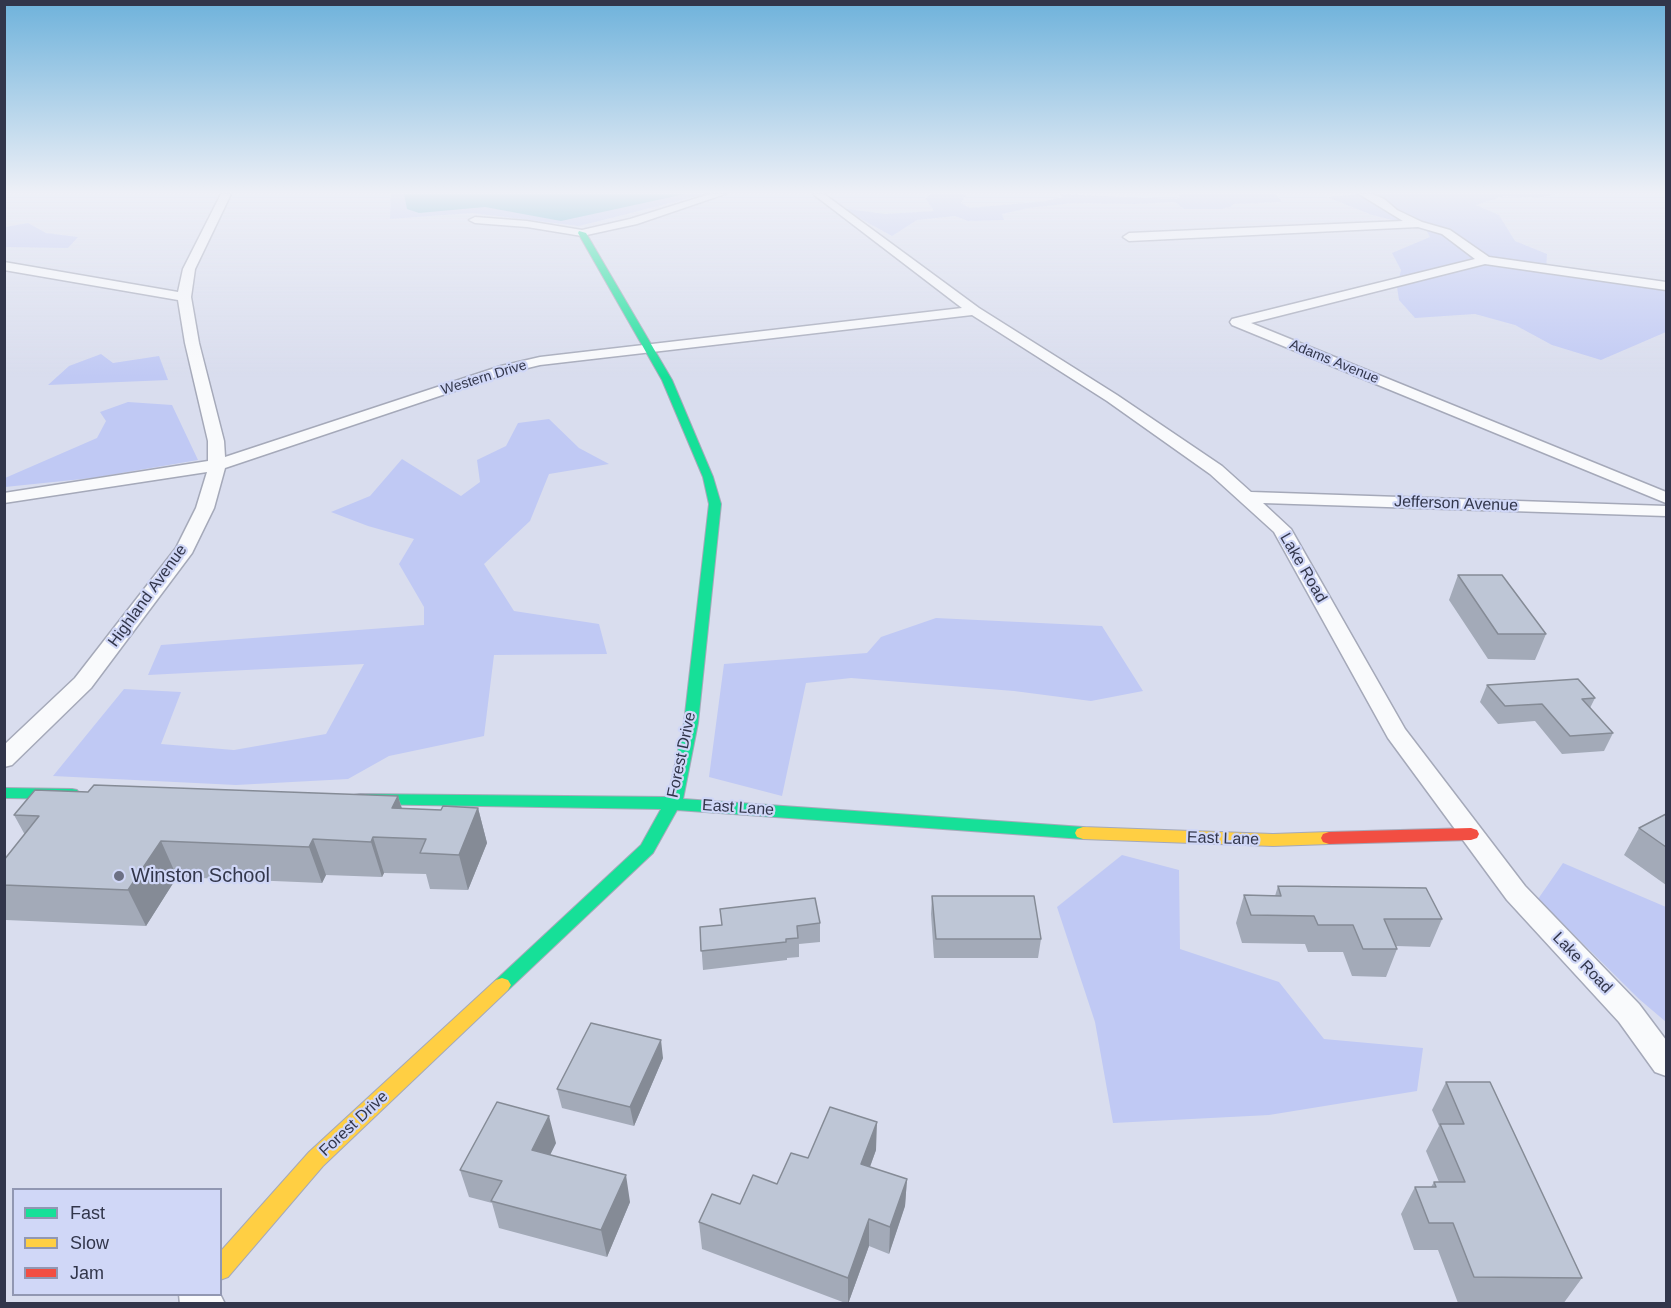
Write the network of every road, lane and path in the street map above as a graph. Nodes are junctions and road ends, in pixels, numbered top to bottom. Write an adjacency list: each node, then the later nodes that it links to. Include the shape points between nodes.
1 (196, 255): 8 (street, Highland Avenue)
2 (595, 255): 10 (street, Forest Drive)
3 (899, 255): 9 (street, Lake Road)
4 (1478, 255): 5 (street)
5 (1485, 260): 7 (street); 14 (street, Adams Avenue, via 1237,322)
6 (4, 266): 8 (street)
7 (1666, 286)
8 (184, 297): 11 (street, Highland Avenue, via 216,441)
9 (974, 311): 10 (street, Western Drive); 12 (street, Lake Road, via 1112,398 1216,470)
10 (649, 348): 11 (street, Western Drive, via 506,369); 20 (street, Forest Drive, via 667,380 708,477 715,504 691,723)
11 (217, 465): 13 (street, Western Drive); 16 (street, Highland Avenue, via 204,508 185,549 83,683)
12 (1246, 497): 15 (street, Jefferson Avenue); 21 (street, Lake Road, via 1282,529 1396,733)
13 (4, 498)
14 (1666, 498)
15 (1666, 511)
16 (4, 759)
17 (4, 793): 18 (street)
18 (88, 794)
19 (351, 798): 20 (street, East Lane)
20 (673, 804): 21 (street, East Lane, via 1169,837 1273,840); 23 (street, Forest Drive, via 647,849 316,1159)
21 (1471, 834): 22 (street, Lake Road, via 1516,893 1629,1012)
22 (1666, 1063)
23 (222, 1267)

